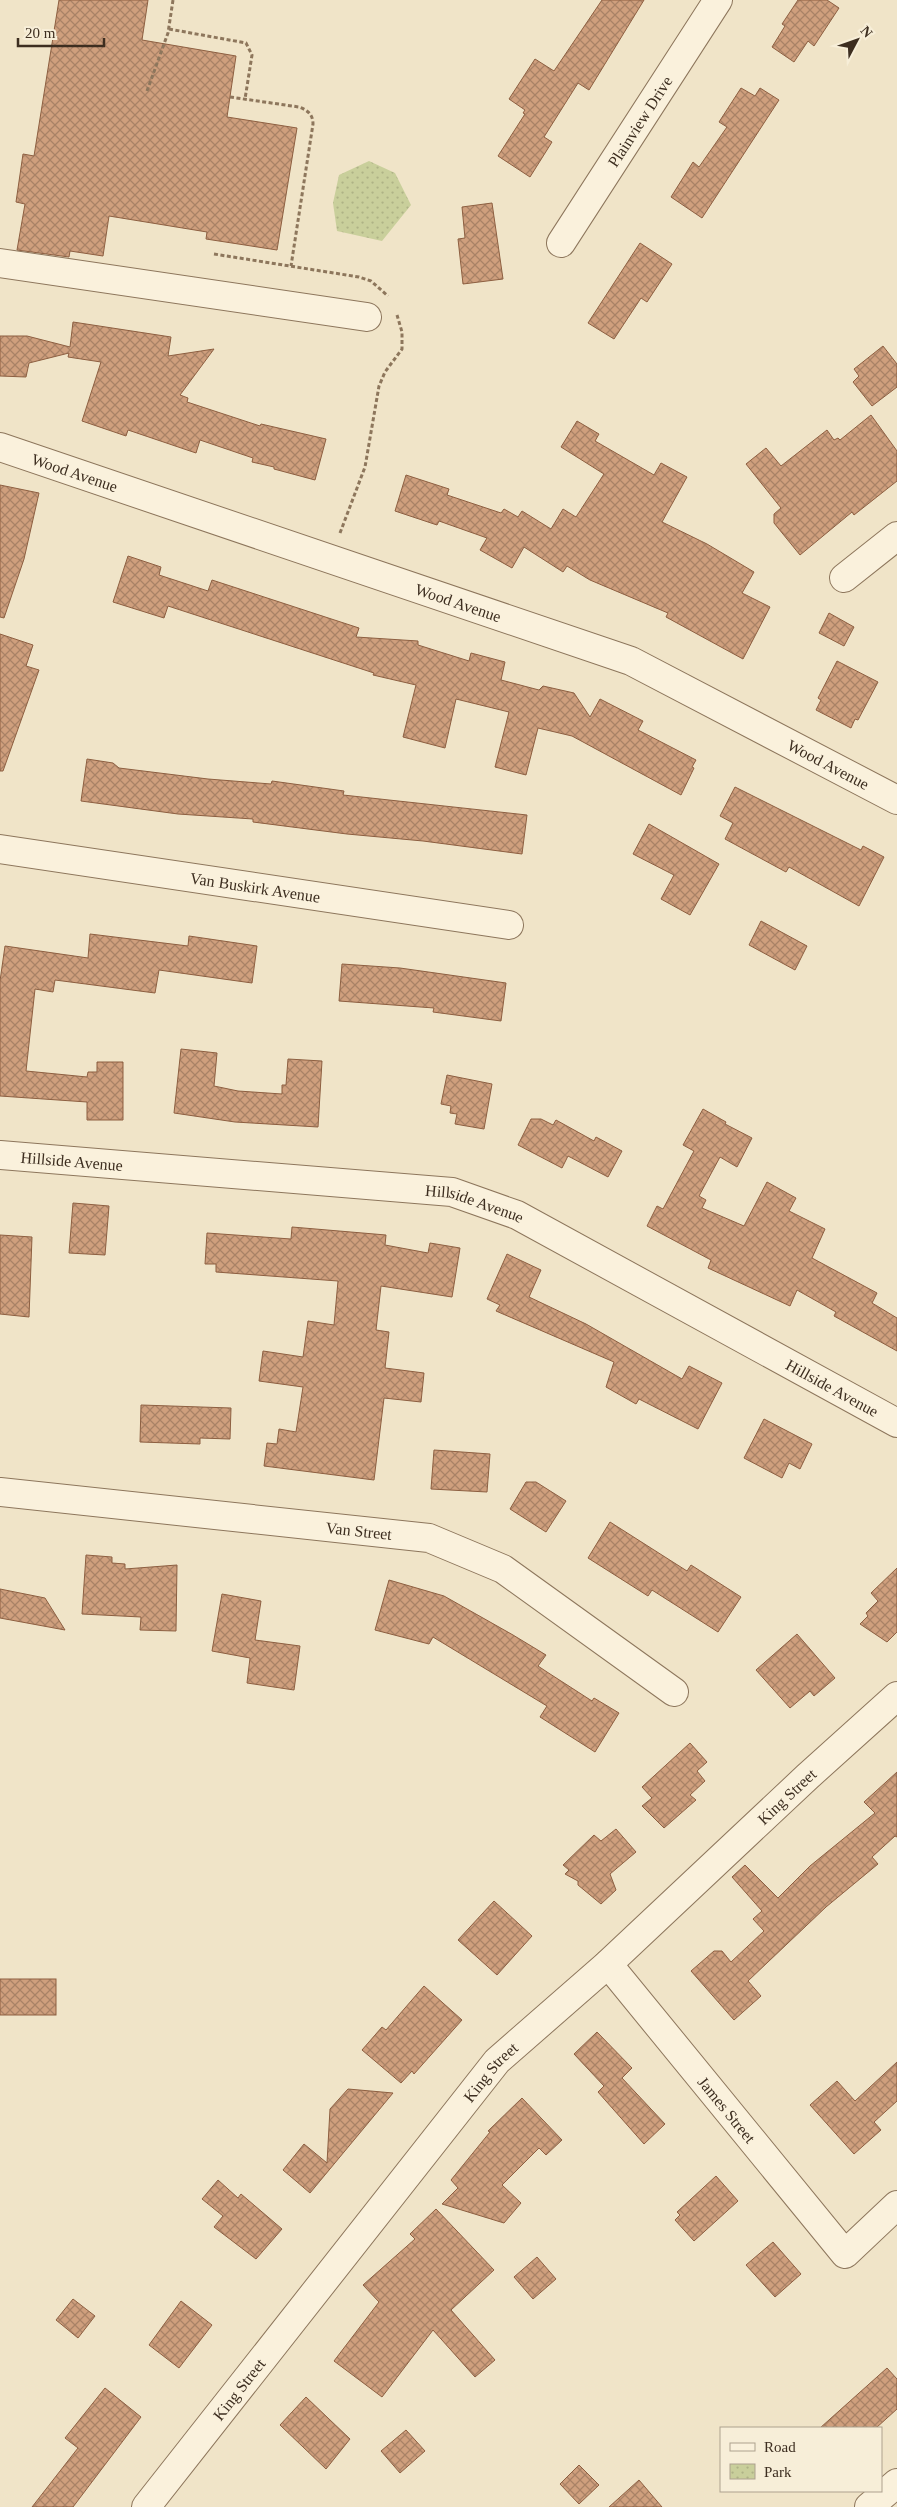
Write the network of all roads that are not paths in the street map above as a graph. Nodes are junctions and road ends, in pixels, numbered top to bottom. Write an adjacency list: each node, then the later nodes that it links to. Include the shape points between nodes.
1 (718, 0): 2 (street, Plainview Drive)
2 (561, 243)
3 (0, 263): 4 (street)
4 (367, 317)
5 (0, 447): 8 (street, Wood Avenue, via 631,661)
6 (897, 536): 7 (street)
7 (844, 578)
8 (897, 800)
9 (0, 848): 10 (street, Van Buskirk Avenue)
10 (509, 925)
11 (0, 1155): 12 (street, Hillside Avenue, via 452,1192 517,1215)
12 (897, 1423)
13 (0, 1492): 14 (street, Van Street, via 429,1538 503,1569)
14 (674, 1692)
15 (897, 1696): 16 (street, King Street)
16 (608, 1964): 17 (street, James Street, via 845,2254); 19 (street, King Street, via 497,2061)
17 (897, 2205)
18 (897, 2484): 20 (street)
19 (146, 2507)
20 (869, 2507)

